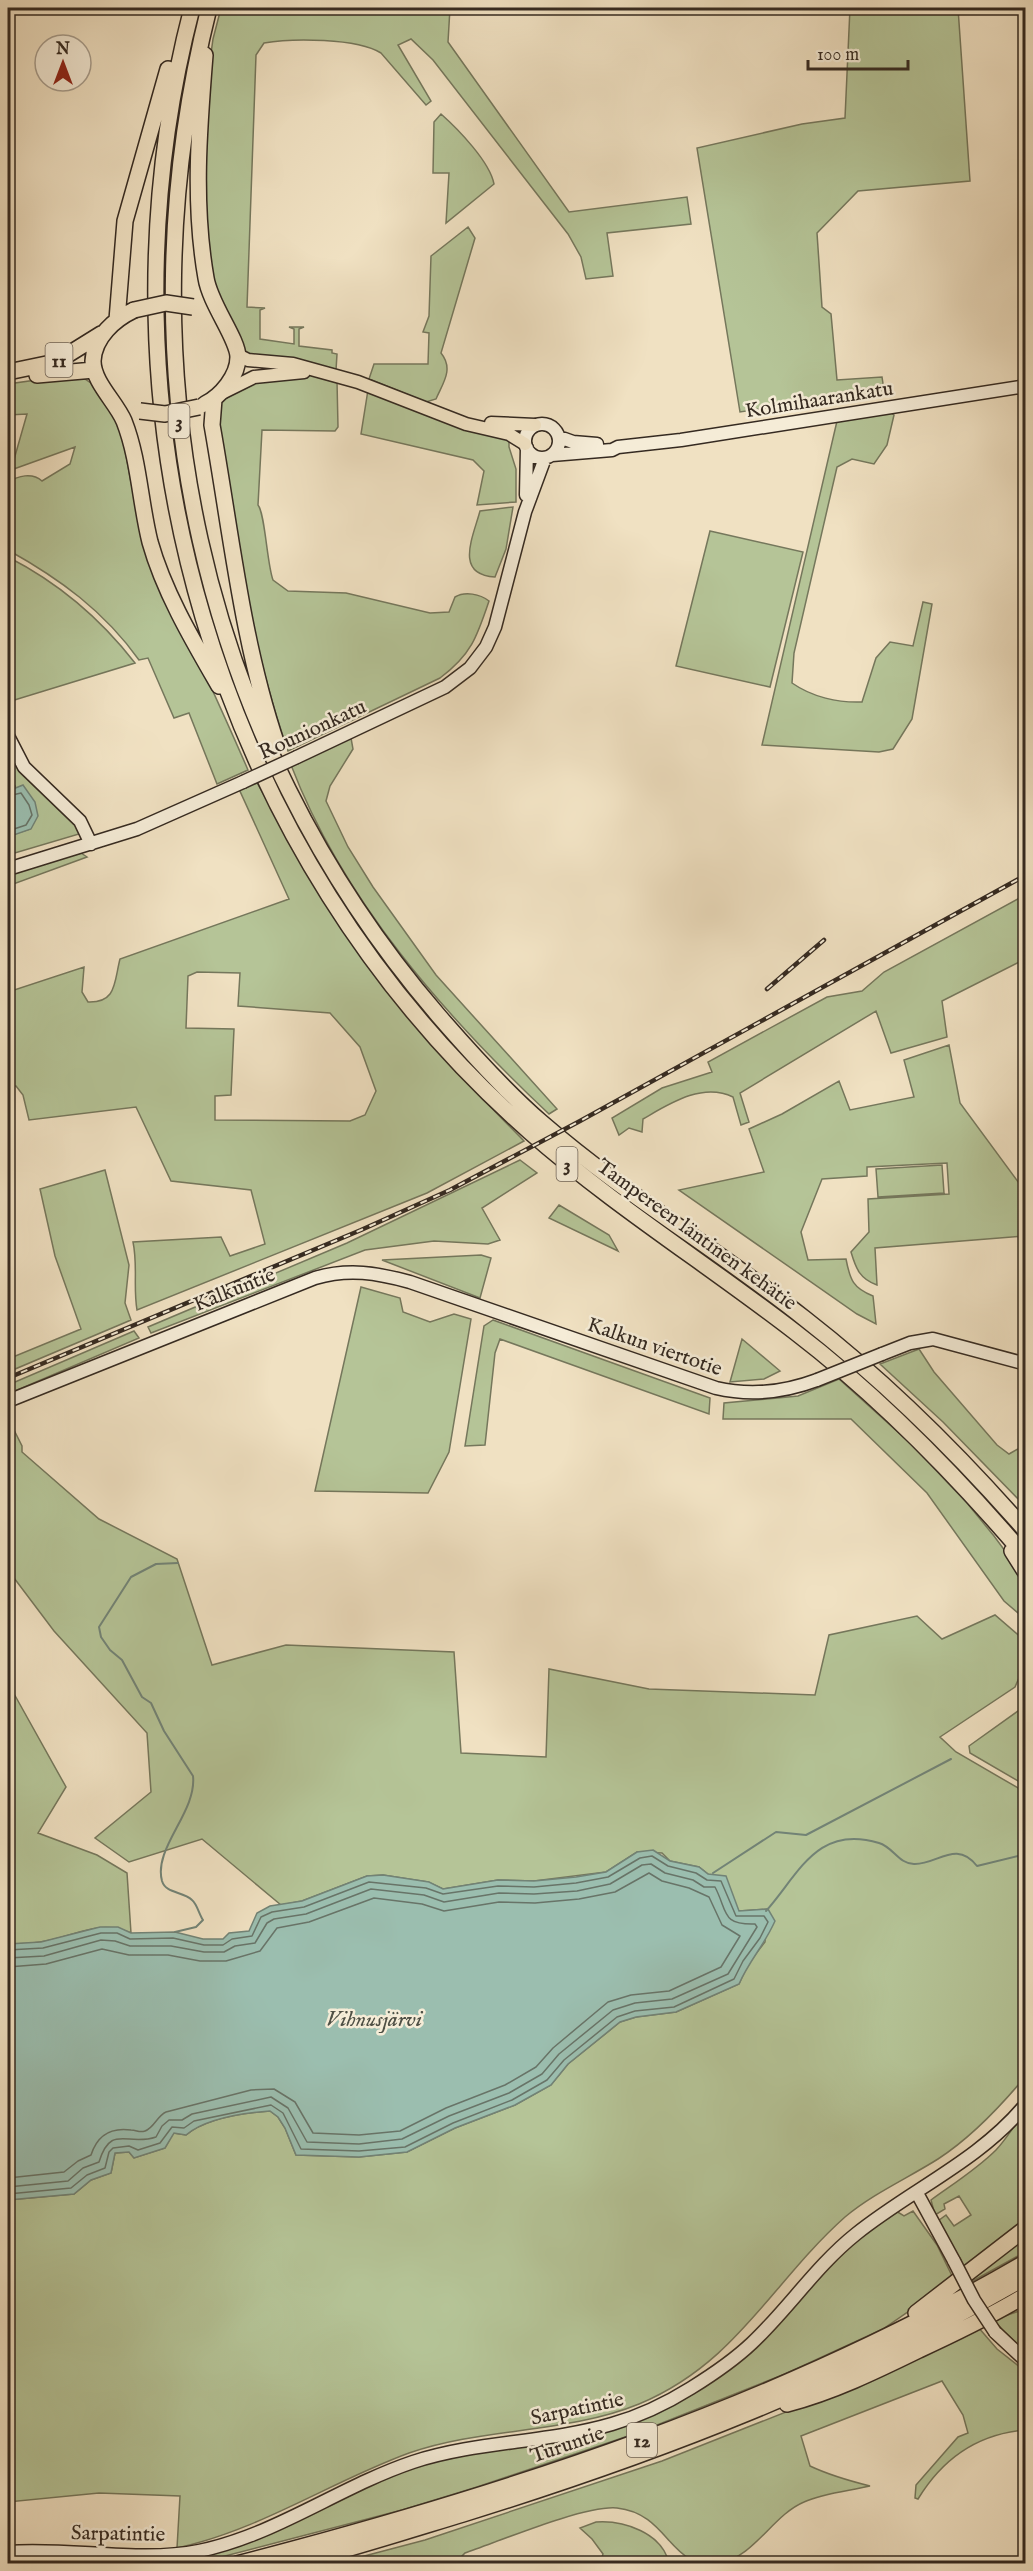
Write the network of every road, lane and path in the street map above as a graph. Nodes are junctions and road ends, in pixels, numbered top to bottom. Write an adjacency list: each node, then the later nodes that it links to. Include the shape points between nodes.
1 (191, 8): 3 (highway, via 171,59 128,212); 21 (highway, Tampereen läntinen kehätie / 3, via 174,81 159,185 155,288 160,401 184,551)
2 (209, 8): 4 (highway, via 198,179 206,281); 23 (highway, Tampereen läntinen kehätie / 3, via 191,83 178,184 171,287 176,399 190,496 219,617 256,721)
3 (117, 320): 4 (highway, bridge, via 134,310 166,303 193,307); 5 (highway)
4 (225, 327): 6 (highway)
5 (104, 333): 7 (highway, via 94,353); 9 (highway, 11, via 56,362)
6 (238, 355): 8 (main road); 13 (highway, via 233,375)
7 (94, 370): 10 (highway, 11); 12 (highway)
8 (315, 371): 13 (main road, via 254,377); 14 (main road, via 376,388)
9 (8, 372)
10 (8, 379)
11 (1026, 386): 18 (main road, Kolmihaarankatu)
12 (111, 395): 13 (highway, bridge, via 140,411 165,414 199,406); 21 (highway, via 129,436 146,524 160,570 201,656)
13 (216, 397): 23 (highway, via 212,425 246,627 267,715)
14 (451, 417): 15 (main road); 17 (main road, via 509,434)
15 (535, 425): 16 (main road, via 549,425); 17 (main road, via 526,435)
16 (559, 438): 18 (main road, Kolmihaarankatu); 19 (main road, via 557,449)
17 (526, 446): 19 (main road, via 536,457); 20 (main road, Rounionkatu)
18 (618, 447): 19 (main road, Kolmihaarankatu)
19 (548, 456): 20 (main road, Rounionkatu)
20 (525, 512): 24 (main road, Rounionkatu, bridge, via 495,627 470,668 440,690 168,818)
21 (239, 720): 29 (highway, Tampereen läntinen kehätie / 3, via 278,804 347,923 383,975 472,1078 583,1178 831,1360 917,1438)
22 (8, 736): 24 (main road, via 24,767 80,821)
23 (301, 816): 30 (highway, Tampereen läntinen kehätie / 3, via 392,960 491,1074 593,1166 833,1341 925,1423)
24 (91, 844): 25 (main road, Rounionkatu)
25 (8, 868)
26 (482, 1306): 27 (main road, Kalkun viertotie, bridge, via 725,1390 765,1392 799,1387 910,1343 933,1340); 28 (main road, Kalkuntie, via 379,1273 327,1274)
27 (1026, 1364)
28 (8, 1401)
29 (994, 1520): 31 (highway, Tampereen läntinen kehätie / 3); 32 (highway)
30 (1024, 1529)
31 (1026, 1557)
32 (1026, 1573)
33 (1026, 2104): 34 (main road, Sarpatintie, via 980,2150)
34 (917, 2193): 42 (main road, bridge, via 974,2300 995,2332); 44 (main road, Sarpatintie, via 866,2226 823,2263 741,2353 693,2386 639,2414 598,2427 481,2446 415,2462 251,2536 198,2551)
35 (1026, 2228): 41 (highway)
36 (1026, 2262): 41 (highway, Turuntie / 12)
37 (1026, 2277): 43 (highway, Turuntie / 12, via 943,2322)
38 (1026, 2295): 40 (highway)
39 (1026, 2304): 40 (highway)
40 (995, 2314): 43 (highway, via 828,2392)
41 (885, 2338): 45 (highway, Turuntie / 12, via 792,2380 618,2449 425,2512)
42 (1026, 2361)
43 (749, 2414): 46 (highway, Turuntie / 12, via 541,2490)
44 (8, 2552)
45 (237, 2564)
46 (293, 2564)

